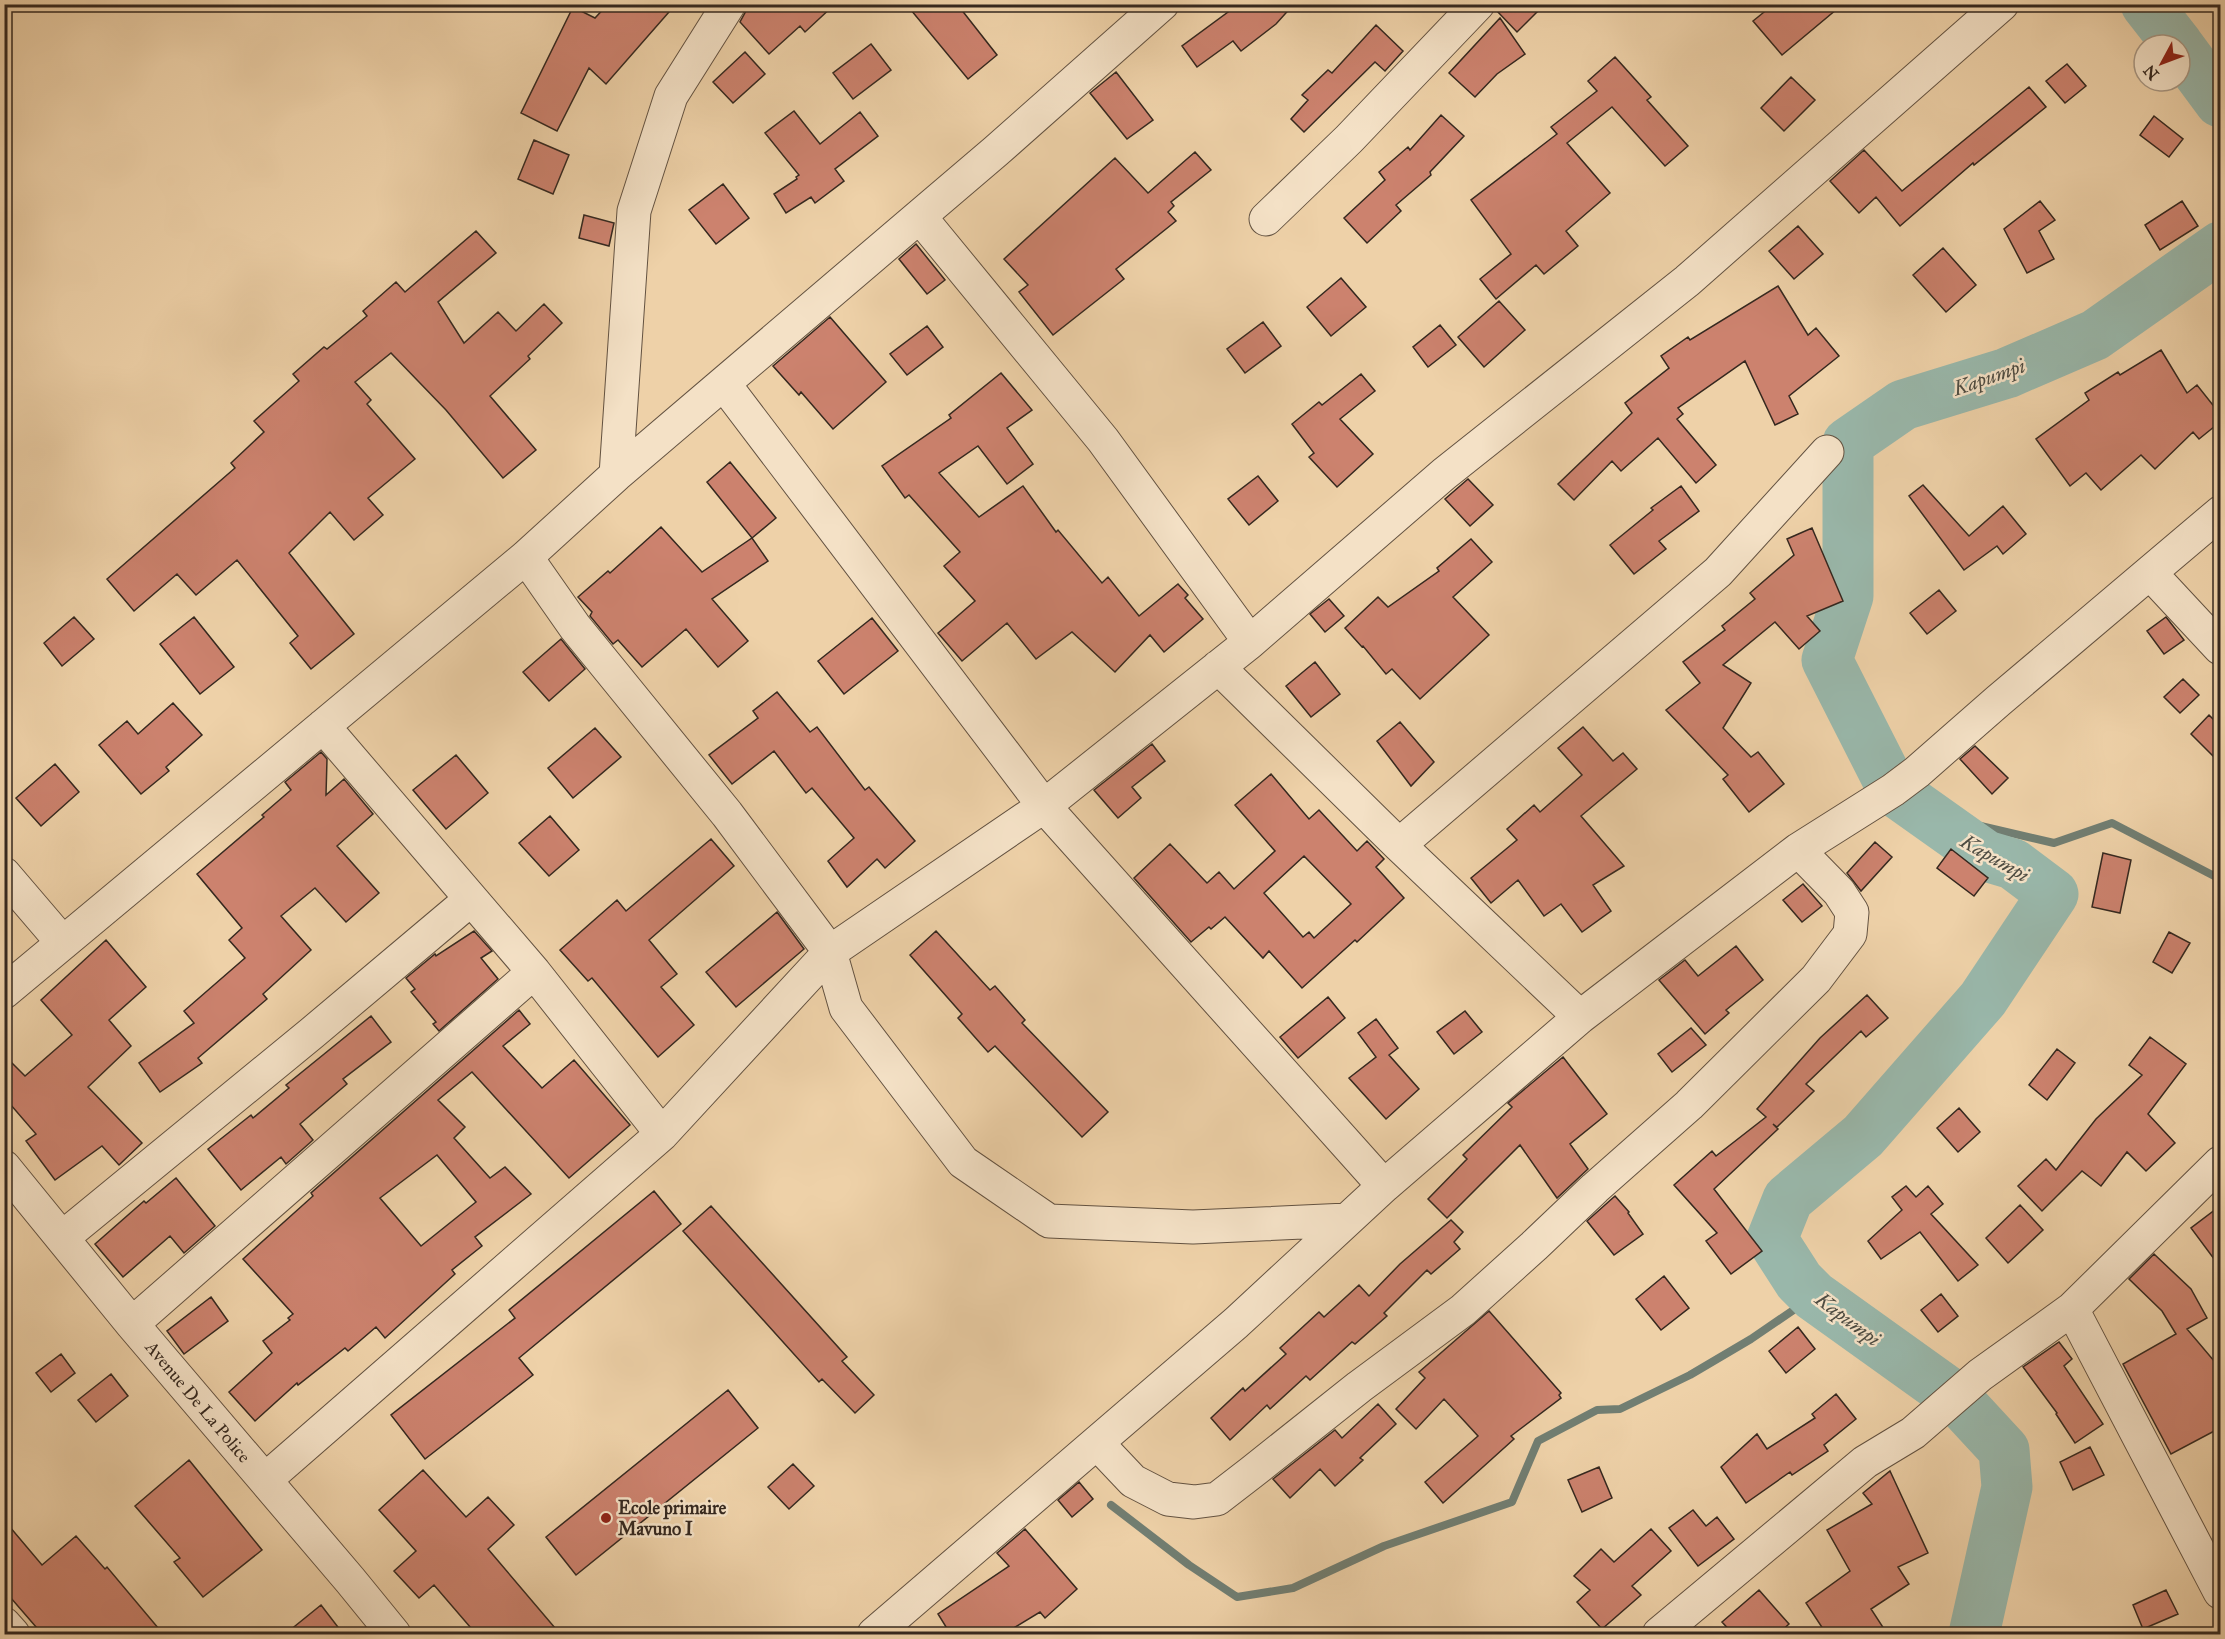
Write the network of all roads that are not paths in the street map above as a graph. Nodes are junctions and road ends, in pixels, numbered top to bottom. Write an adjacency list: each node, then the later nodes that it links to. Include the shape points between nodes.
1 (729, 4): 9 (street, via 671,96 634,210)
2 (1162, 4): 5 (street)
3 (1479, 4): 6 (street)
4 (2002, 4): 13 (street, via 1687,281 1444,474)
5 (920, 217): 7 (street); 13 (street, via 1103,440)
6 (1266, 219)
7 (724, 384): 9 (street); 17 (street)
8 (1827, 452): 18 (street, via 1718,572)
9 (616, 475): 11 (street)
10 (2220, 513): 12 (street)
11 (526, 557): 16 (street); 23 (street, via 575,627 727,814)
12 (2151, 574): 14 (street); 19 (street, via 1917,772)
13 (1250, 642): 15 (street)
14 (2220, 648)
15 (1218, 667): 17 (street); 18 (street)
16 (322, 726): 21 (street); 22 (street)
17 (1044, 806): 23 (street); 30 (street)
18 (1399, 845): 26 (street)
19 (1798, 850): 26 (street); 35 (street, via 1839,892 1852,912 1850,934 1816,979 1689,1105 1463,1310 1216,1499 1194,1502 1168,1498 1133,1481)
20 (4, 874): 22 (street)
21 (470, 900): 24 (street); 32 (street)
22 (63, 943): 25 (street)
23 (830, 952): 27 (street); 31 (street, via 846,1008 963,1162 1049,1221 1193,1227)
24 (534, 972): 27 (street); 34 (street)
25 (4, 992)
26 (1580, 1017): 30 (street)
27 (662, 1134): 36 (street)
28 (2220, 1163): 33 (street)
29 (4, 1167): 32 (street, Avenue De La Police)
30 (1384, 1186): 31 (street)
31 (1347, 1220): 35 (street)
32 (62, 1238): 34 (street, Avenue De La Police)
33 (2072, 1309): 37 (street); 42 (street, via 1980,1375 1913,1433 1865,1462)
34 (132, 1324): 36 (street, Avenue De La Police)
35 (1097, 1443): 41 (street)
36 (265, 1480): 40 (street, Avenue De La Police)
37 (2220, 1592)
38 (4, 1624): 39 (street)
39 (13, 1635)
40 (394, 1635)
41 (874, 1635)
42 (1659, 1635)

